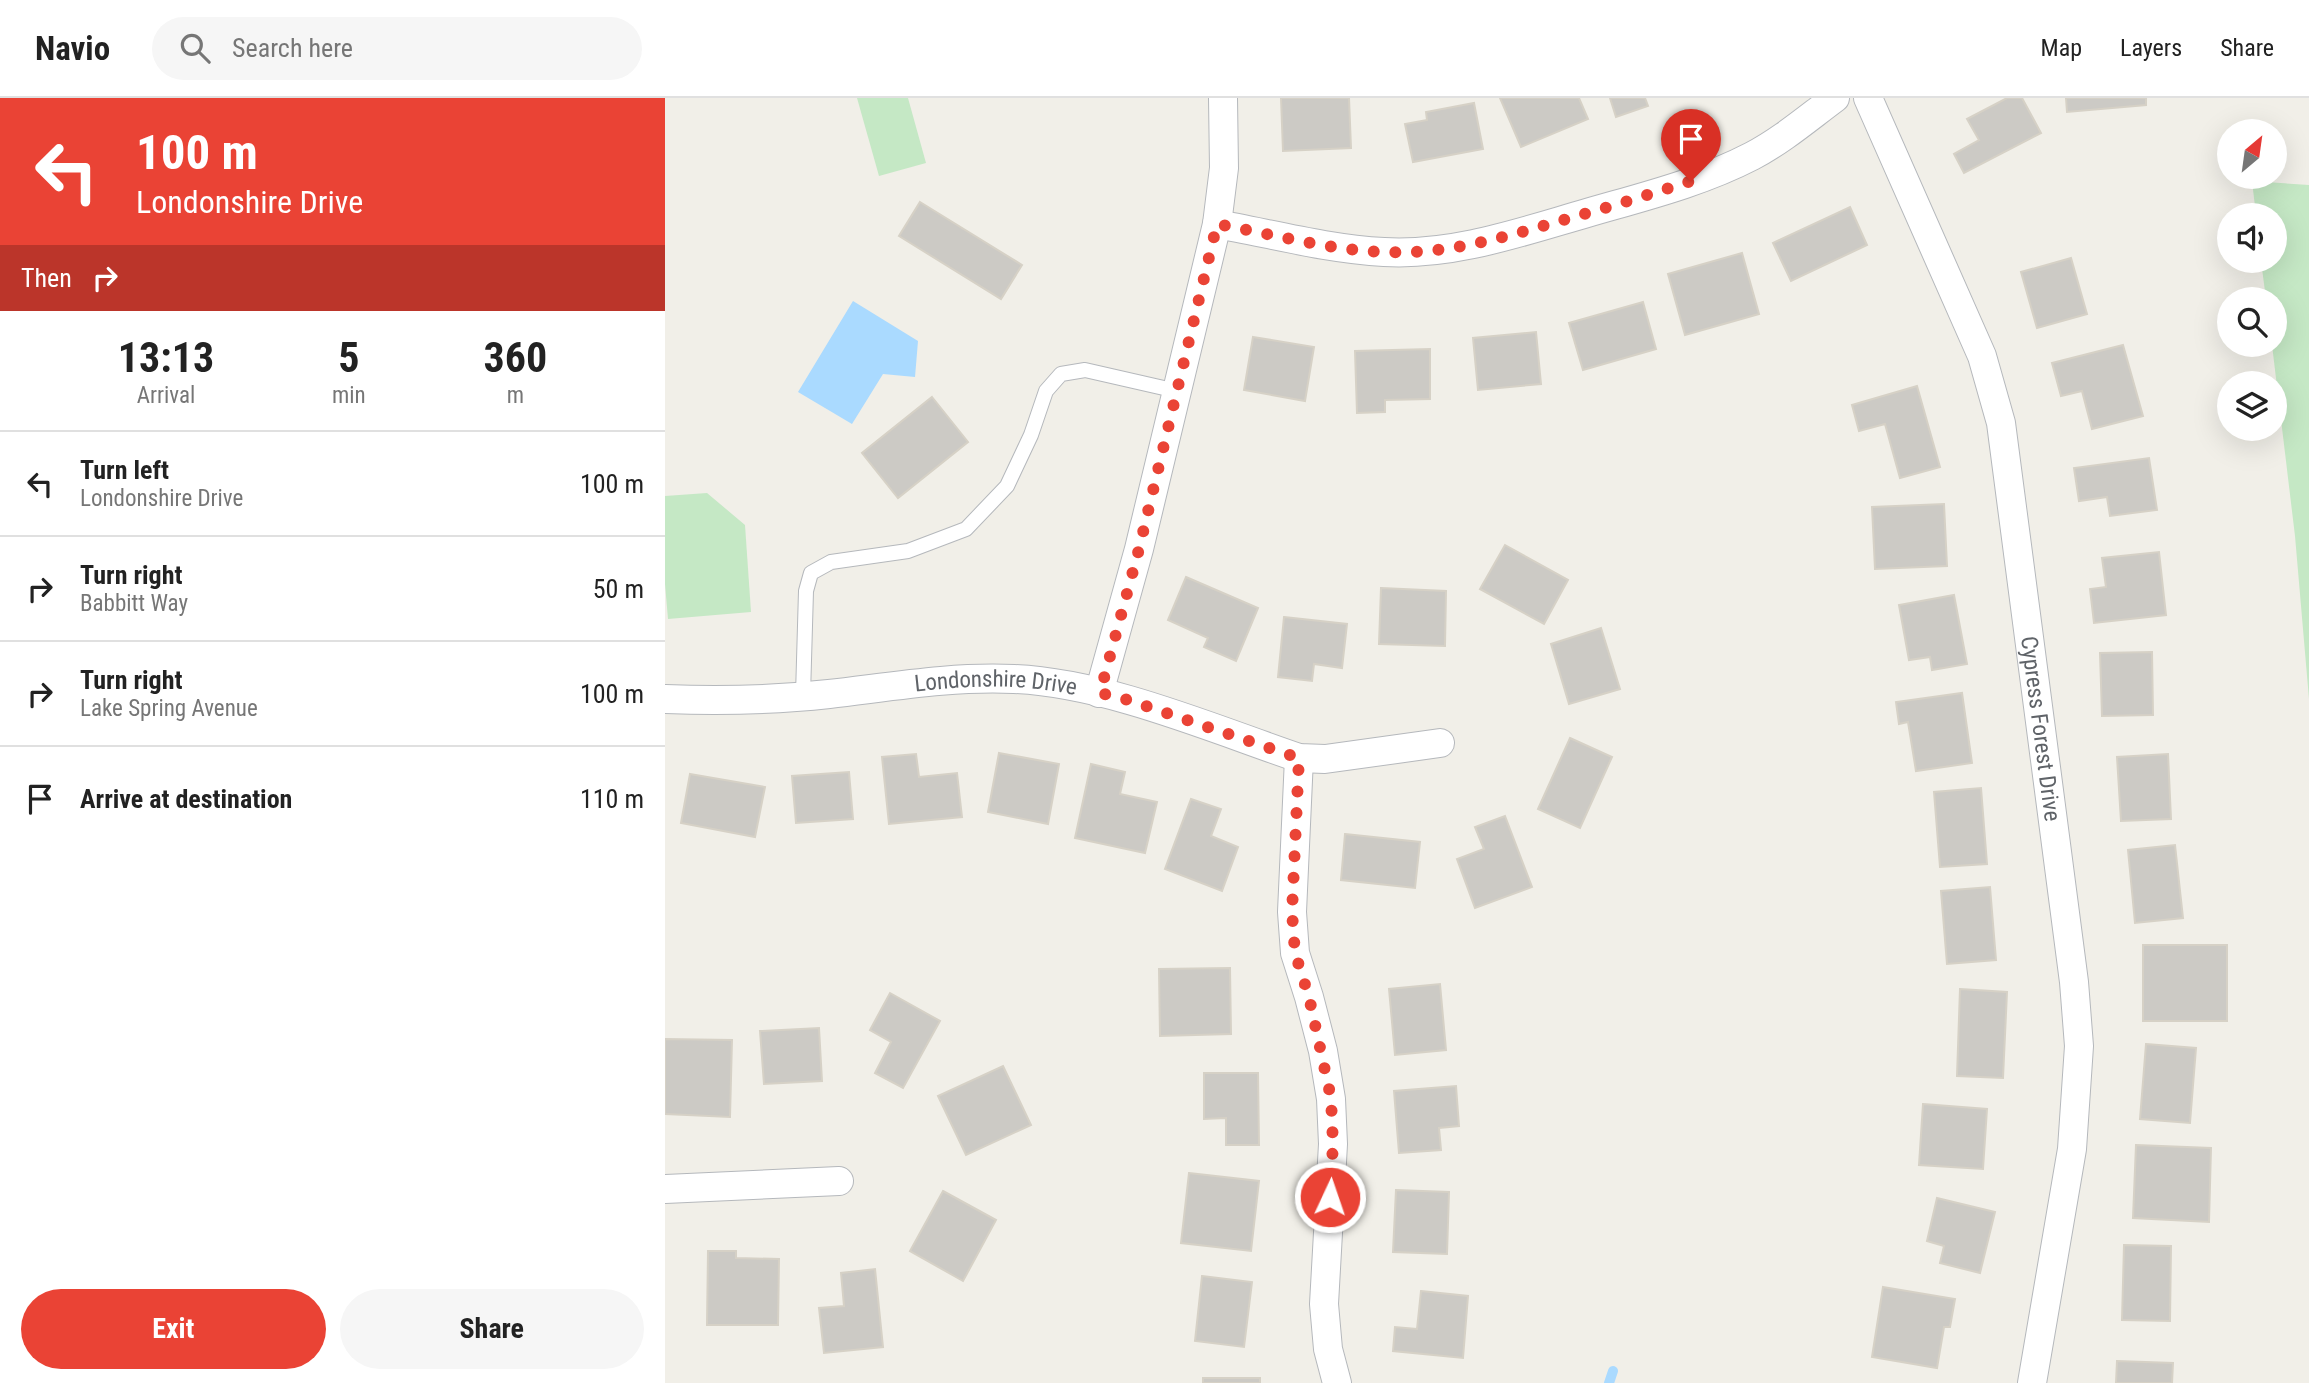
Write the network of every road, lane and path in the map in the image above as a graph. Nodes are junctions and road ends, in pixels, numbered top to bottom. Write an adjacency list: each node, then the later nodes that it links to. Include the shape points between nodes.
1 (1223, 98): 4 (street, via 1224,168)
2 (1835, 98): 4 (street, via 1755,155 1717,172 1493,240 1432,251 1385,252)
3 (1868, 98): 14 (street, Cypress Forest Drive, via 1994,393 2007,460 2066,913 2079,1046 2075,1119)
4 (1217, 224): 5 (street)
5 (1177, 390): 6 (street); 7 (lane, via 1085,370 1061,374 1046,391 1007,486 966,529 908,551 831,562 811,573 806,590)
6 (1100, 693): 7 (street, Londonshire Drive, via 1014,678); 10 (street, Londonshire Drive)
7 (803, 695): 8 (street, Londonshire Drive)
8 (665, 699)
9 (1440, 743): 10 (street, Londonshire Drive, via 1325,760)
10 (1299, 758): 13 (street, via 1292,912 1295,953 1315,1018 1331,1098 1333,1144 1324,1304)
11 (839, 1181): 12 (street)
12 (665, 1189)
13 (1337, 1383)
14 (2032, 1383)

